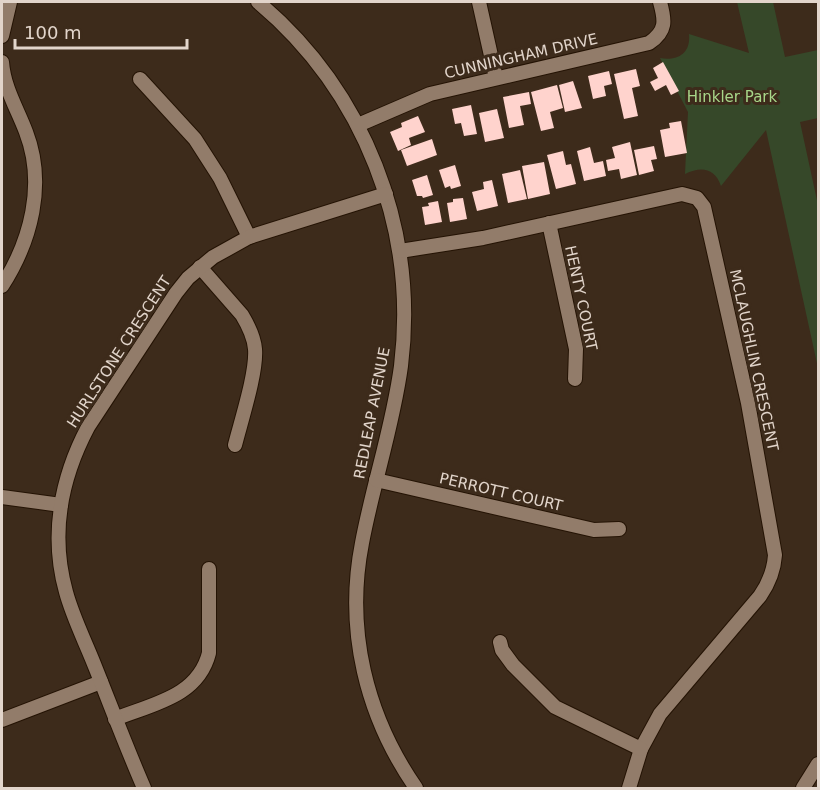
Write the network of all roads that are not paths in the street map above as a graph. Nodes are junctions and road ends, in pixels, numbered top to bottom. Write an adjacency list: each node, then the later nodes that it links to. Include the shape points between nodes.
1 (10, 2): 5 (street)
2 (258, 2): 10 (street, REDLEAP AVENUE, via 312,56)
3 (479, 2): 7 (street)
4 (660, 2): 7 (street, CUNNINGHAM DRIVE, via 665,24 649,44)
5 (2, 36)
6 (2, 62): 9 (street)
7 (496, 78): 10 (street, CUNNINGHAM DRIVE, via 430,94)
8 (140, 79): 13 (street, via 195,139 220,178)
9 (6, 98): 16 (street, via 32,150 35,197 24,243)
10 (358, 125): 11 (street, REDLEAP AVENUE)
11 (386, 194): 13 (street, HURLSTONE CRESCENT); 14 (street, REDLEAP AVENUE)
12 (549, 223): 14 (street, MCLAUGHLIN CRESCENT, via 477,240); 17 (street, HENTY COURT, via 578,360); 28 (street, MCLAUGHLIN CRESCENT, via 682,194 701,201 748,403 775,555 766,588 664,708)
13 (249, 237): 15 (street, HURLSTONE CRESCENT)
14 (400, 251): 19 (street, REDLEAP AVENUE, via 402,357)
15 (200, 267): 18 (street, via 242,315 254,343 255,362); 21 (street, HURLSTONE CRESCENT, via 176,293 88,427 72,462)
16 (2, 286)
17 (575, 379)
18 (235, 445)
19 (376, 480): 22 (street, PERROTT COURT, via 594,530); 31 (street, REDLEAP AVENUE, via 357,575 360,655 382,730)
20 (2, 496): 21 (street)
21 (61, 505): 25 (street, HURLSTONE CRESCENT, via 59,543 63,578)
22 (620, 529)
23 (209, 569): 26 (street, via 210,639 201,675 176,695)
24 (500, 642): 28 (street, via 513,666 555,707)
25 (101, 682): 26 (street, HURLSTONE CRESCENT); 27 (street)
26 (115, 719): 30 (street, HURLSTONE CRESCENT)
27 (2, 720)
28 (641, 749): 32 (street, MCLAUGHLIN CRESCENT)
29 (819, 764): 33 (street)
30 (144, 789)
31 (416, 789)
32 (629, 789)
33 (803, 789)

